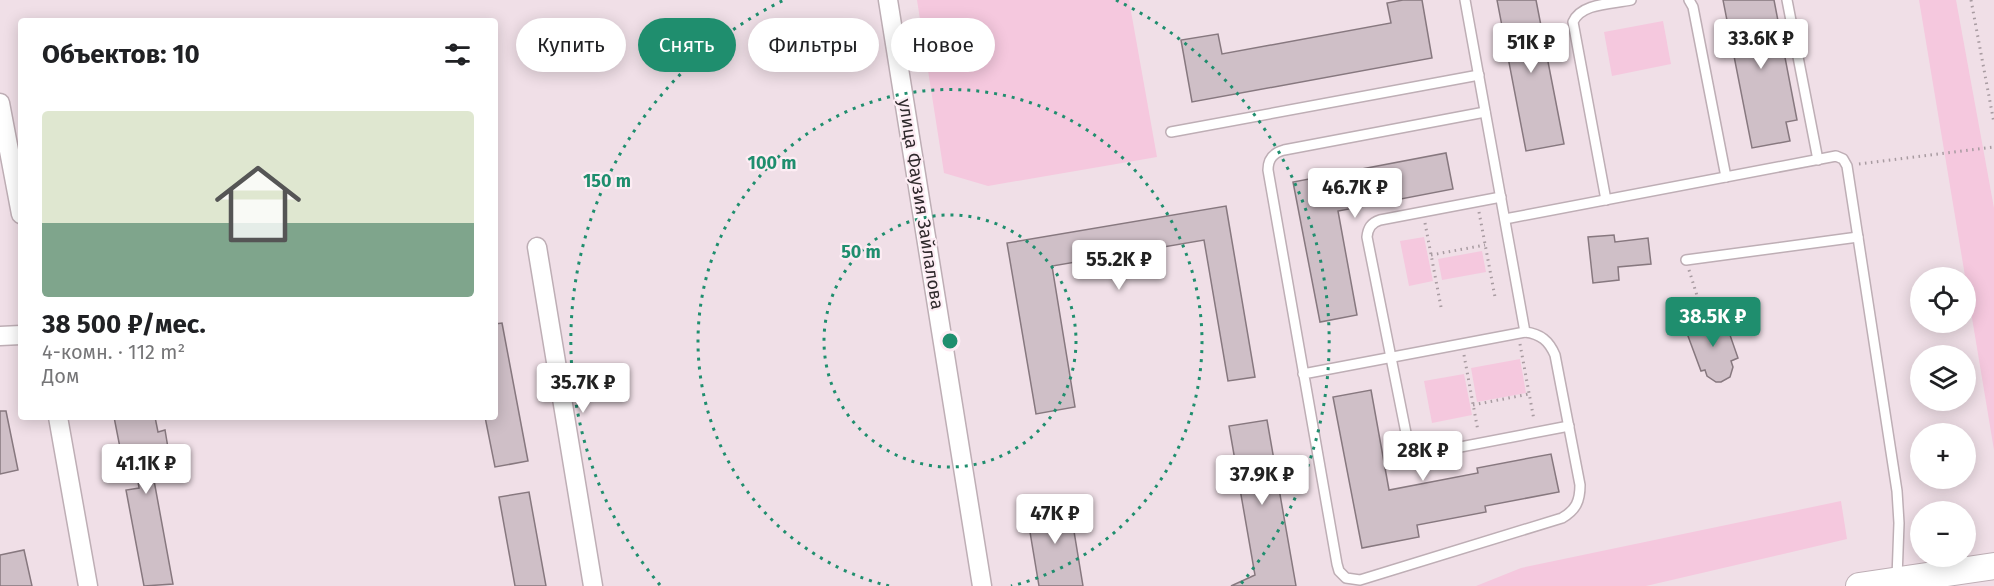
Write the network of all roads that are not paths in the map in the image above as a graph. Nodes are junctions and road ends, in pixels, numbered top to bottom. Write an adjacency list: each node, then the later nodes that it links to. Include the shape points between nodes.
1 (888, 0): 30 (street, улица Фаузия Зайлалова)
2 (1465, 0): 6 (lane)
3 (1630, 0): 14 (lane, via 1587,8 1573,22)
4 (1689, 0): 11 (lane)
5 (1787, 0): 10 (lane)
6 (1479, 75): 8 (lane); 9 (lane)
7 (0, 103): 13 (street)
8 (1485, 111): 12 (lane); 23 (lane, via 1278,151 1270,159 1268,170)
9 (1171, 132)
10 (1818, 160): 11 (lane); 16 (lane, via 1836,156 1847,166)
11 (1726, 177): 14 (lane)
12 (1501, 197): 15 (lane); 22 (lane, via 1376,221 1368,231)
13 (18, 198)
14 (1606, 200): 15 (lane)
15 (1505, 219): 19 (lane)
16 (1858, 237): 18 (lane); 27 (lane, via 1897,491)
17 (537, 247): 29 (street)
18 (1686, 260)
19 (1522, 333): 22 (lane); 25 (lane, via 1543,337 1550,344)
20 (18, 335): 21 (street)
21 (0, 336)
22 (1390, 358): 23 (lane); 25 (lane, via 1406,438 1411,448 1424,454)
23 (1303, 374): 25 (lane, via 1337,564 1342,575 1352,580 1570,513 1580,498 1580,485)
24 (59, 420): 28 (street)
25 (1569, 426)
26 (1994, 566): 27 (main road)
27 (1897, 583): 31 (main road)
28 (88, 586)
29 (593, 586)
30 (982, 586)
31 (1859, 586)

